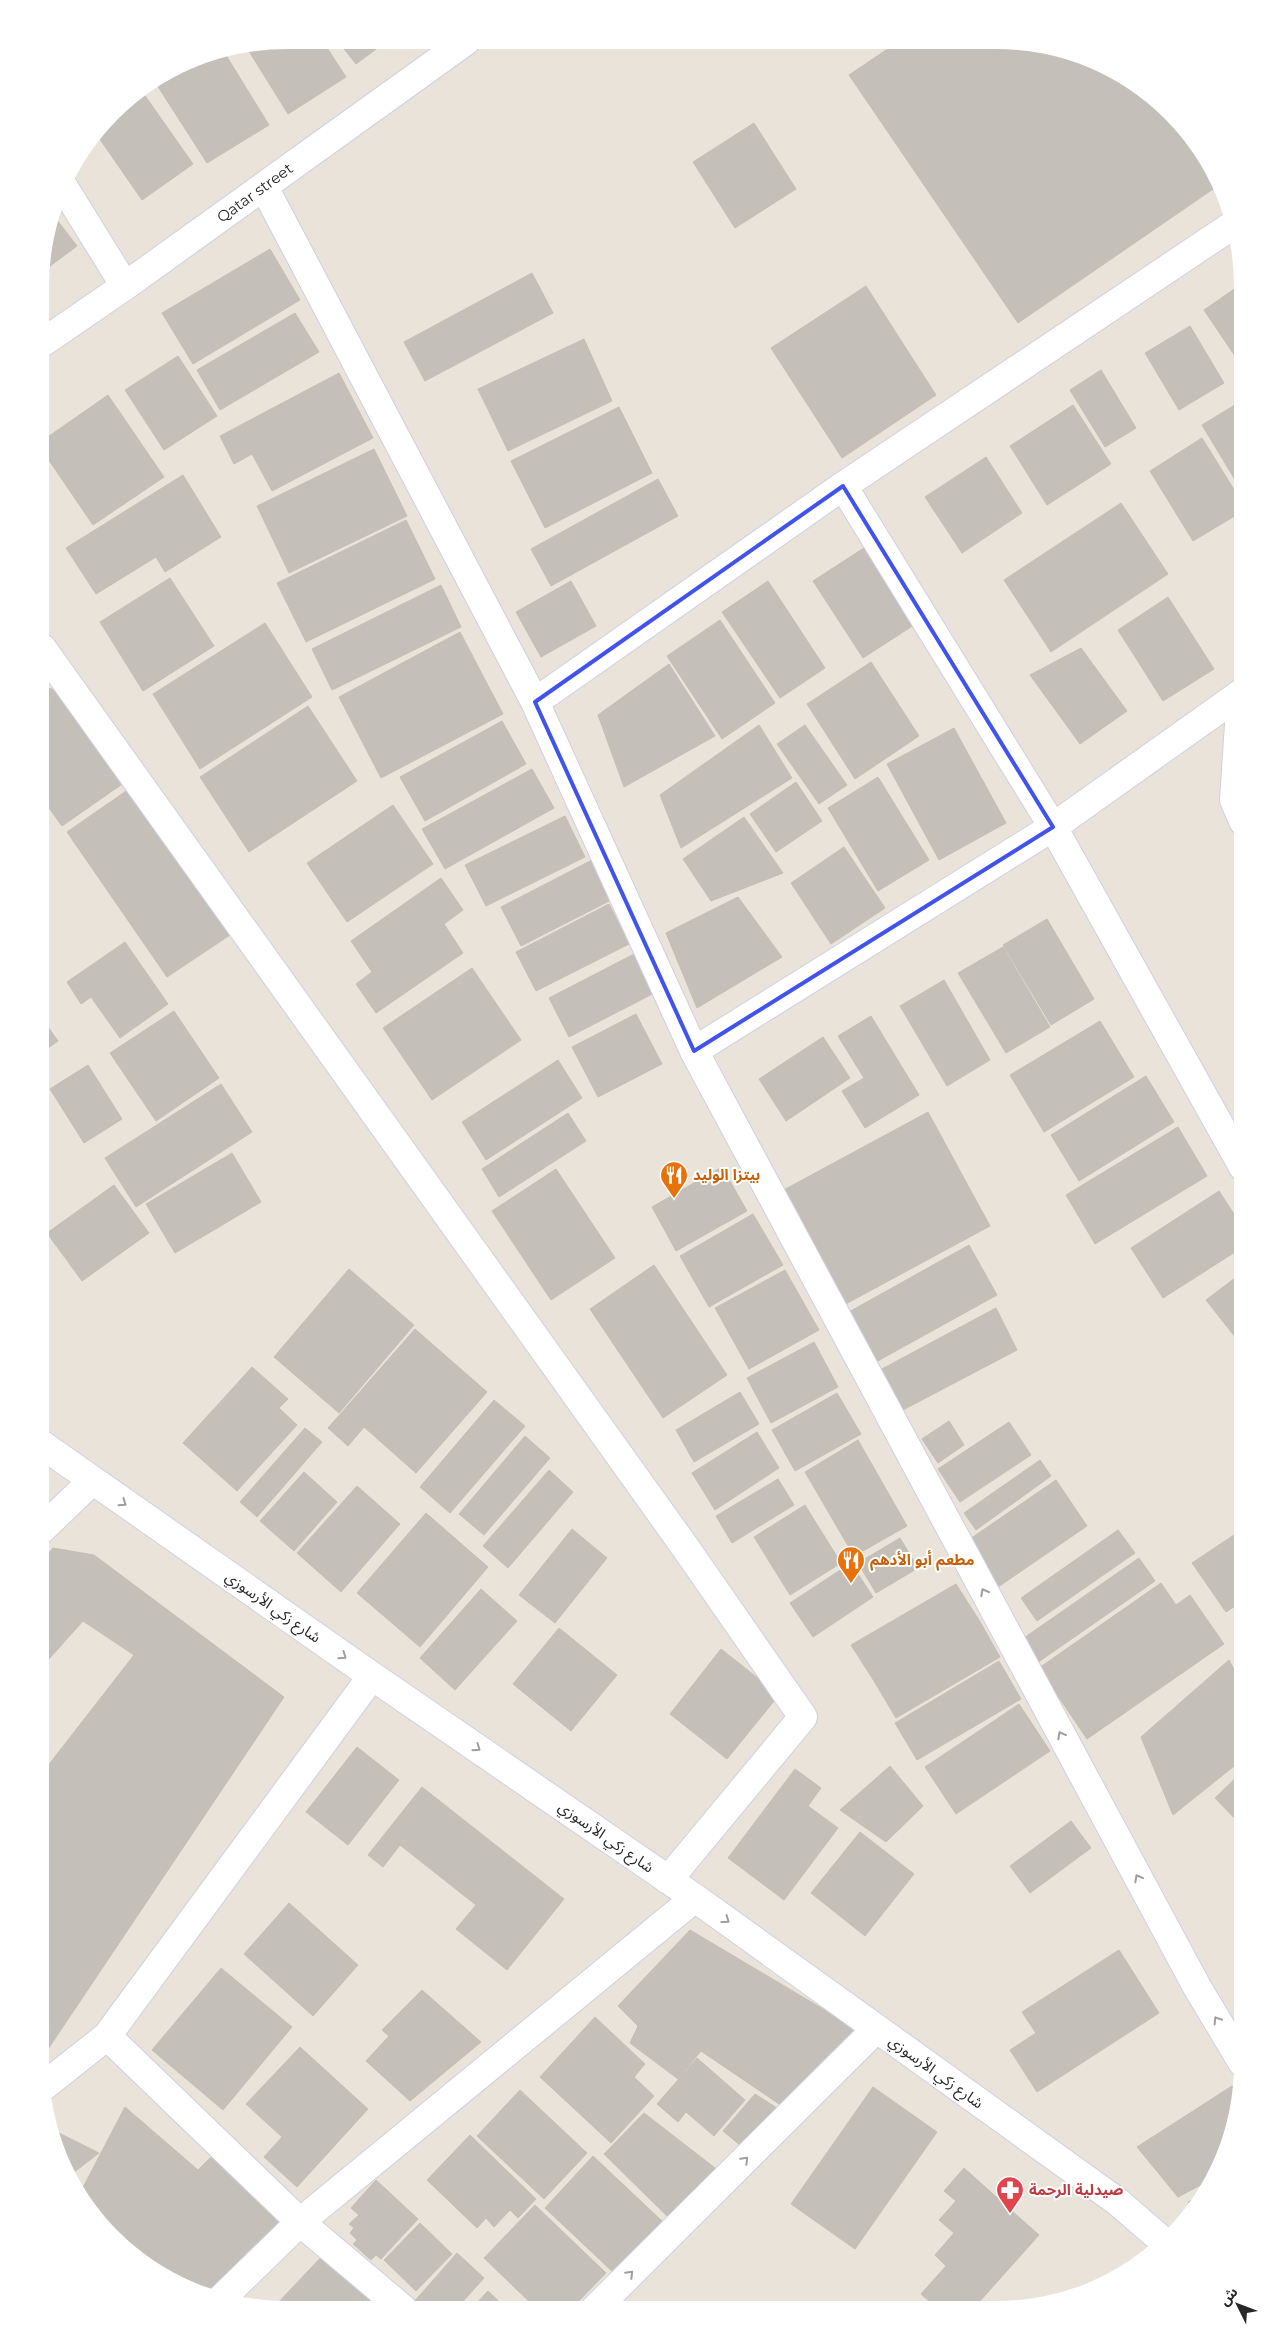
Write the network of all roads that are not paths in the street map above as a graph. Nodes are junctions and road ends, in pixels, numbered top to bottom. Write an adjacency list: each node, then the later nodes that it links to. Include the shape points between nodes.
1 (455, 49): 2 (street, Qatar street)
2 (264, 187): 5 (street, Qatar street); 10 (street)
3 (68, 193): 5 (street)
4 (1227, 229): 7 (street)
5 (125, 286): 6 (street, Qatar street)
6 (49, 338)
7 (843, 486): 10 (street); 11 (street)
8 (49, 658): 18 (street, via 685,1546 803,1716)
9 (1234, 699): 11 (street)
10 (535, 702): 12 (street)
11 (1052, 827): 12 (street); 13 (street)
12 (694, 1051): 22 (street, one-way to 12, via 1187,1970)
13 (1234, 1151)
14 (49, 1450): 15 (street, شارع زكي الأرسوزي)
15 (92, 1481): 16 (street); 17 (street, شارع زكي الأرسوزي, one-way to 17)
16 (49, 1522)
17 (372, 1676): 18 (street, شارع زكي الأرسوزي, one-way to 18); 21 (street)
18 (668, 1880): 19 (street, شارع زكي الأرسوزي)
19 (695, 1898): 20 (street, شارع زكي الأرسوزي, one-way to 20); 24 (street)
20 (876, 2029): 25 (street, شارع زكي الأرسوزي, via 1118,2202); 28 (street, one-way to 20)
21 (106, 2036): 23 (street); 24 (street)
22 (1234, 2049)
23 (49, 2082)
24 (300, 2222): 26 (street); 27 (street)
25 (1159, 2237)
26 (227, 2294)
27 (394, 2301)
28 (603, 2301)

